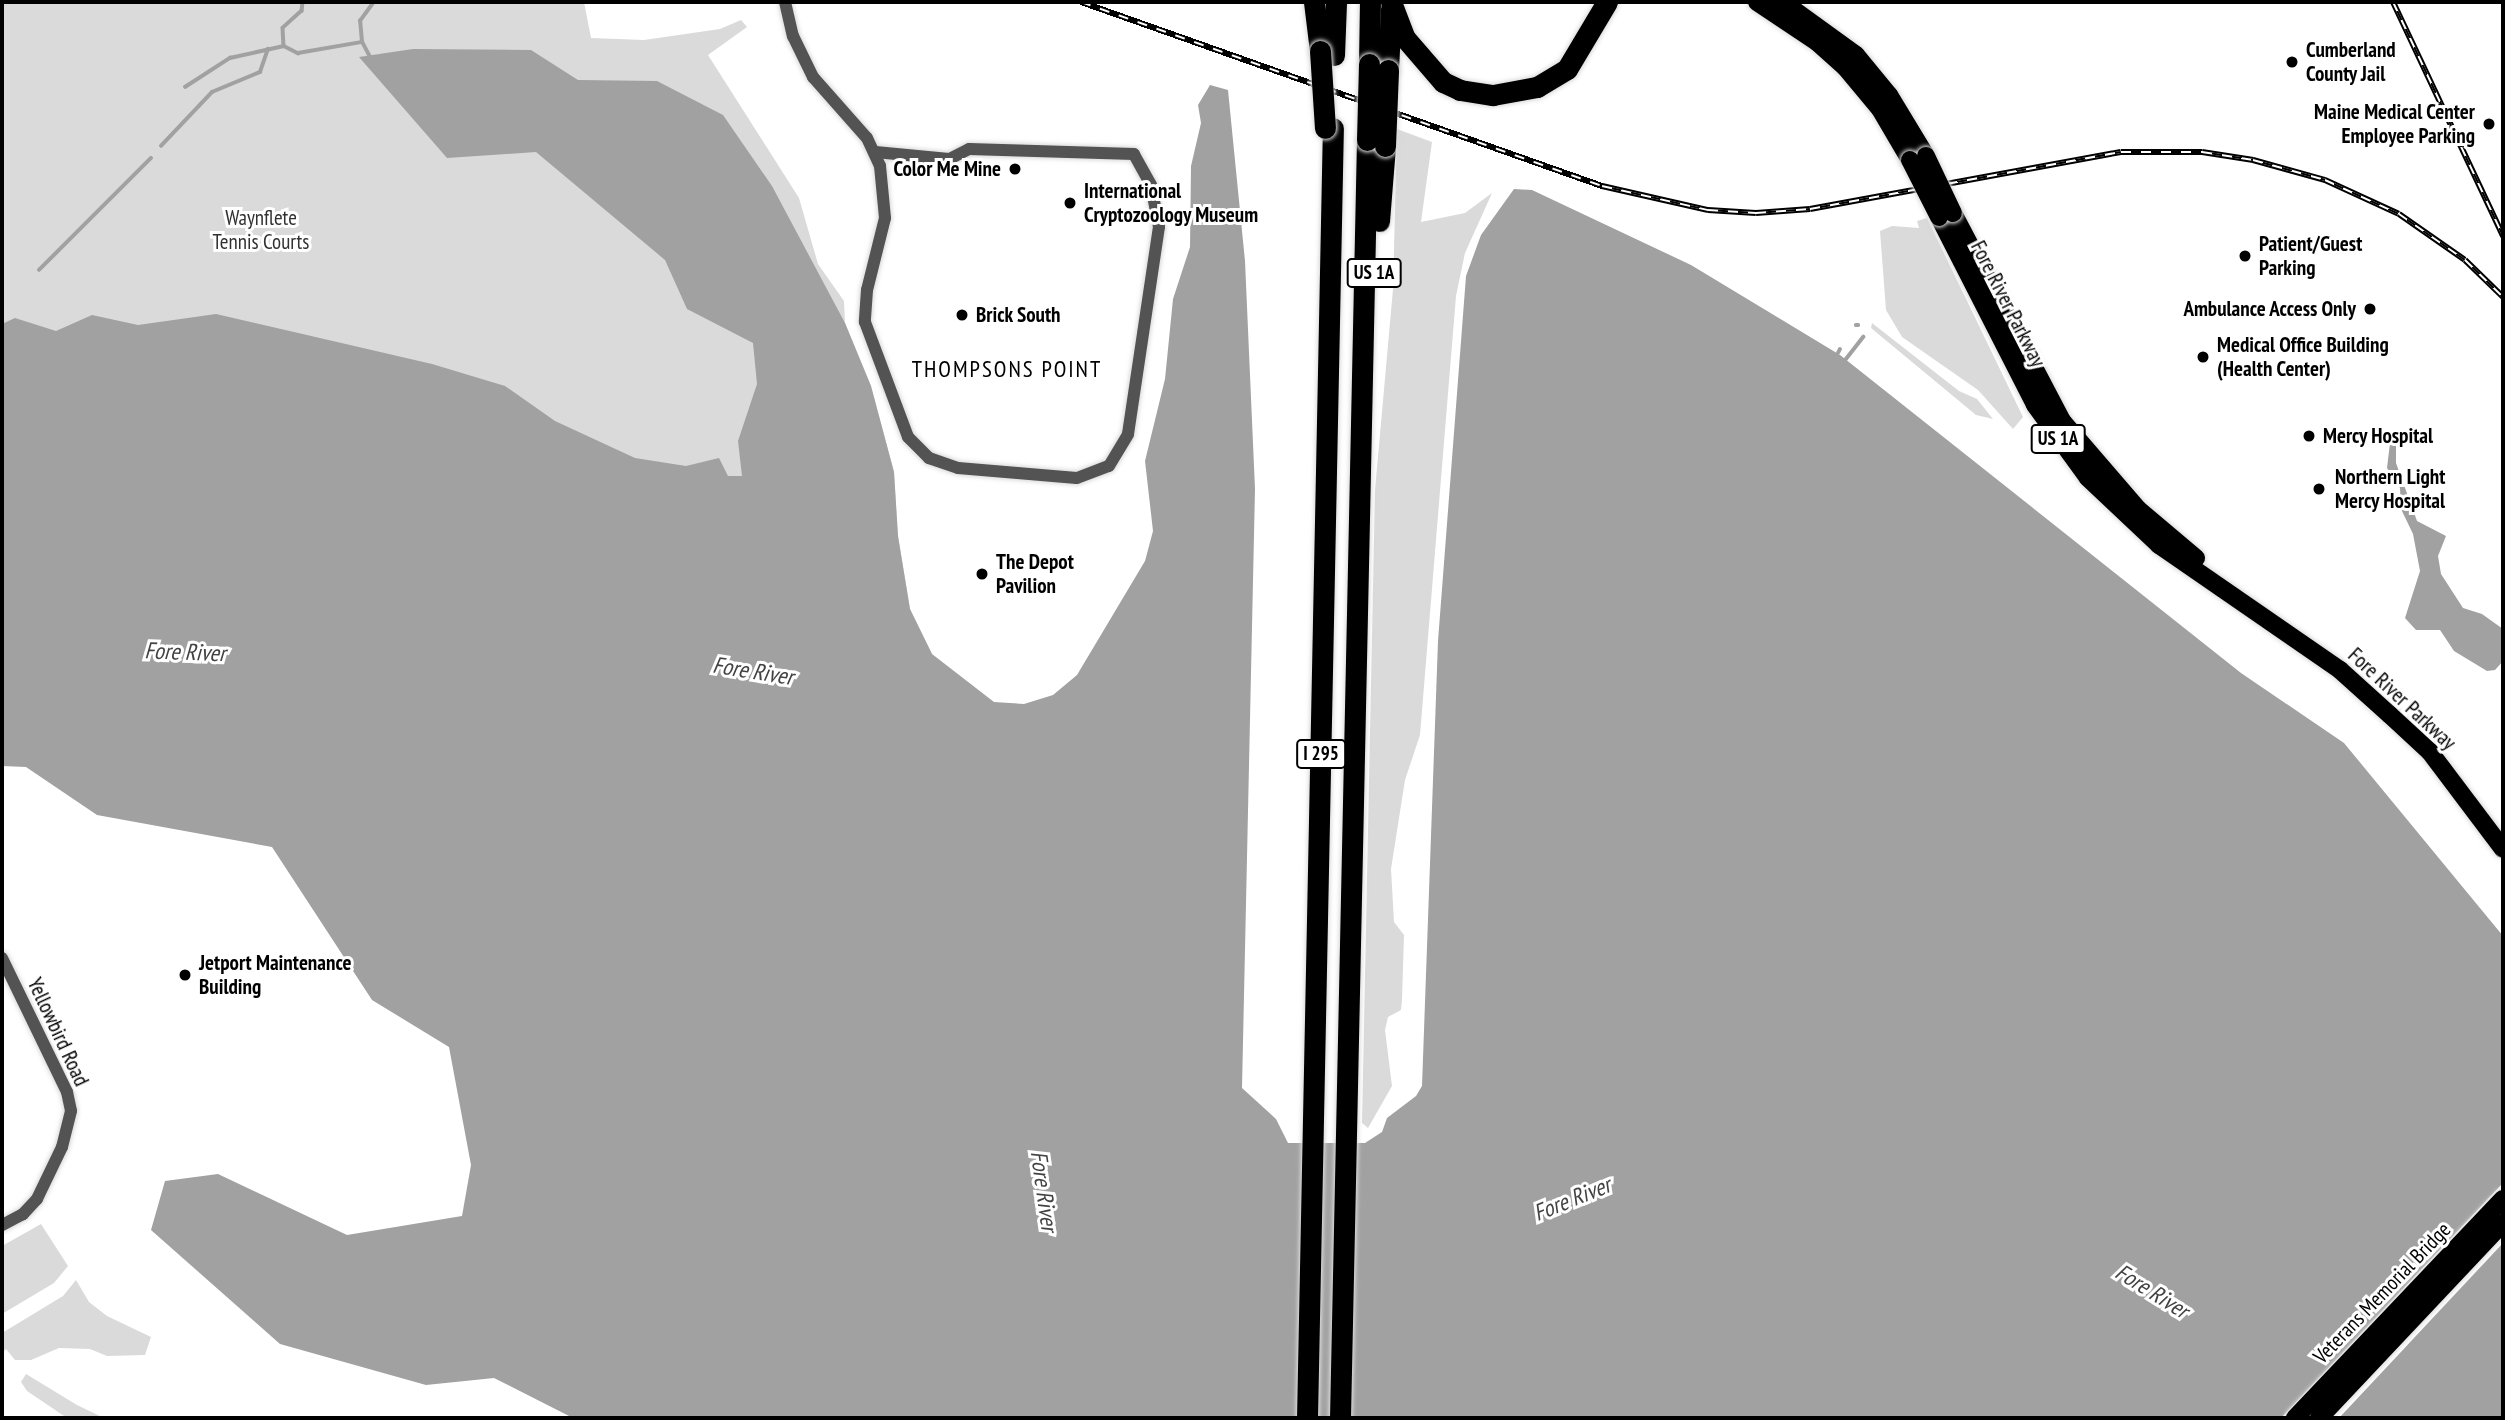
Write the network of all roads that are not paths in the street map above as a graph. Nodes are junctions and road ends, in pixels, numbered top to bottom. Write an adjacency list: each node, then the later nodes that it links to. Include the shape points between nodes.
1 (785, 2): 12 (street, via 793,36 813,77)
2 (1314, 2): 9 (highway)
3 (1336, 2): 9 (highway)
4 (1370, 2): 11 (highway, I 295)
5 (1391, 2): 8 (highway, via 1405,38 1443,82 1493,95 1537,87 1567,69); 11 (highway)
6 (1757, 2): 10 (main road, Fore River Parkway / US 1A)
7 (1783, 2): 10 (main road, Fore River Parkway / US 1A)
8 (1602, 6)
9 (1327, 53): 18 (highway, I 295, bridge, via 1332,221)
10 (1851, 61): 13 (main road, Fore River Parkway / US 1A, bridge, via 1885,103 1918,158 2035,405 2075,461 2122,514 2159,545 2340,670 2430,752)
11 (1378, 67): 19 (highway, I 295, bridge, via 1364,401)
12 (875, 152): 12 (street, via 948,159 969,149 1134,154 1151,185 1159,227 1128,433 1109,466 1077,478 958,468 939,463 915,446 865,322 867,290 885,219 884,182)
13 (2503, 849)
14 (2, 958): 17 (street, Yellowbird Road, via 67,1092 71,1111 62,1147 37,1199 23,1214)
15 (2503, 1199): 20 (main road, Veterans Memorial Bridge)
16 (2503, 1223): 21 (main road, Veterans Memorial Bridge)
17 (2, 1225)
18 (1307, 1418)
19 (1340, 1418)
20 (2295, 1418)
21 (2319, 1418)

